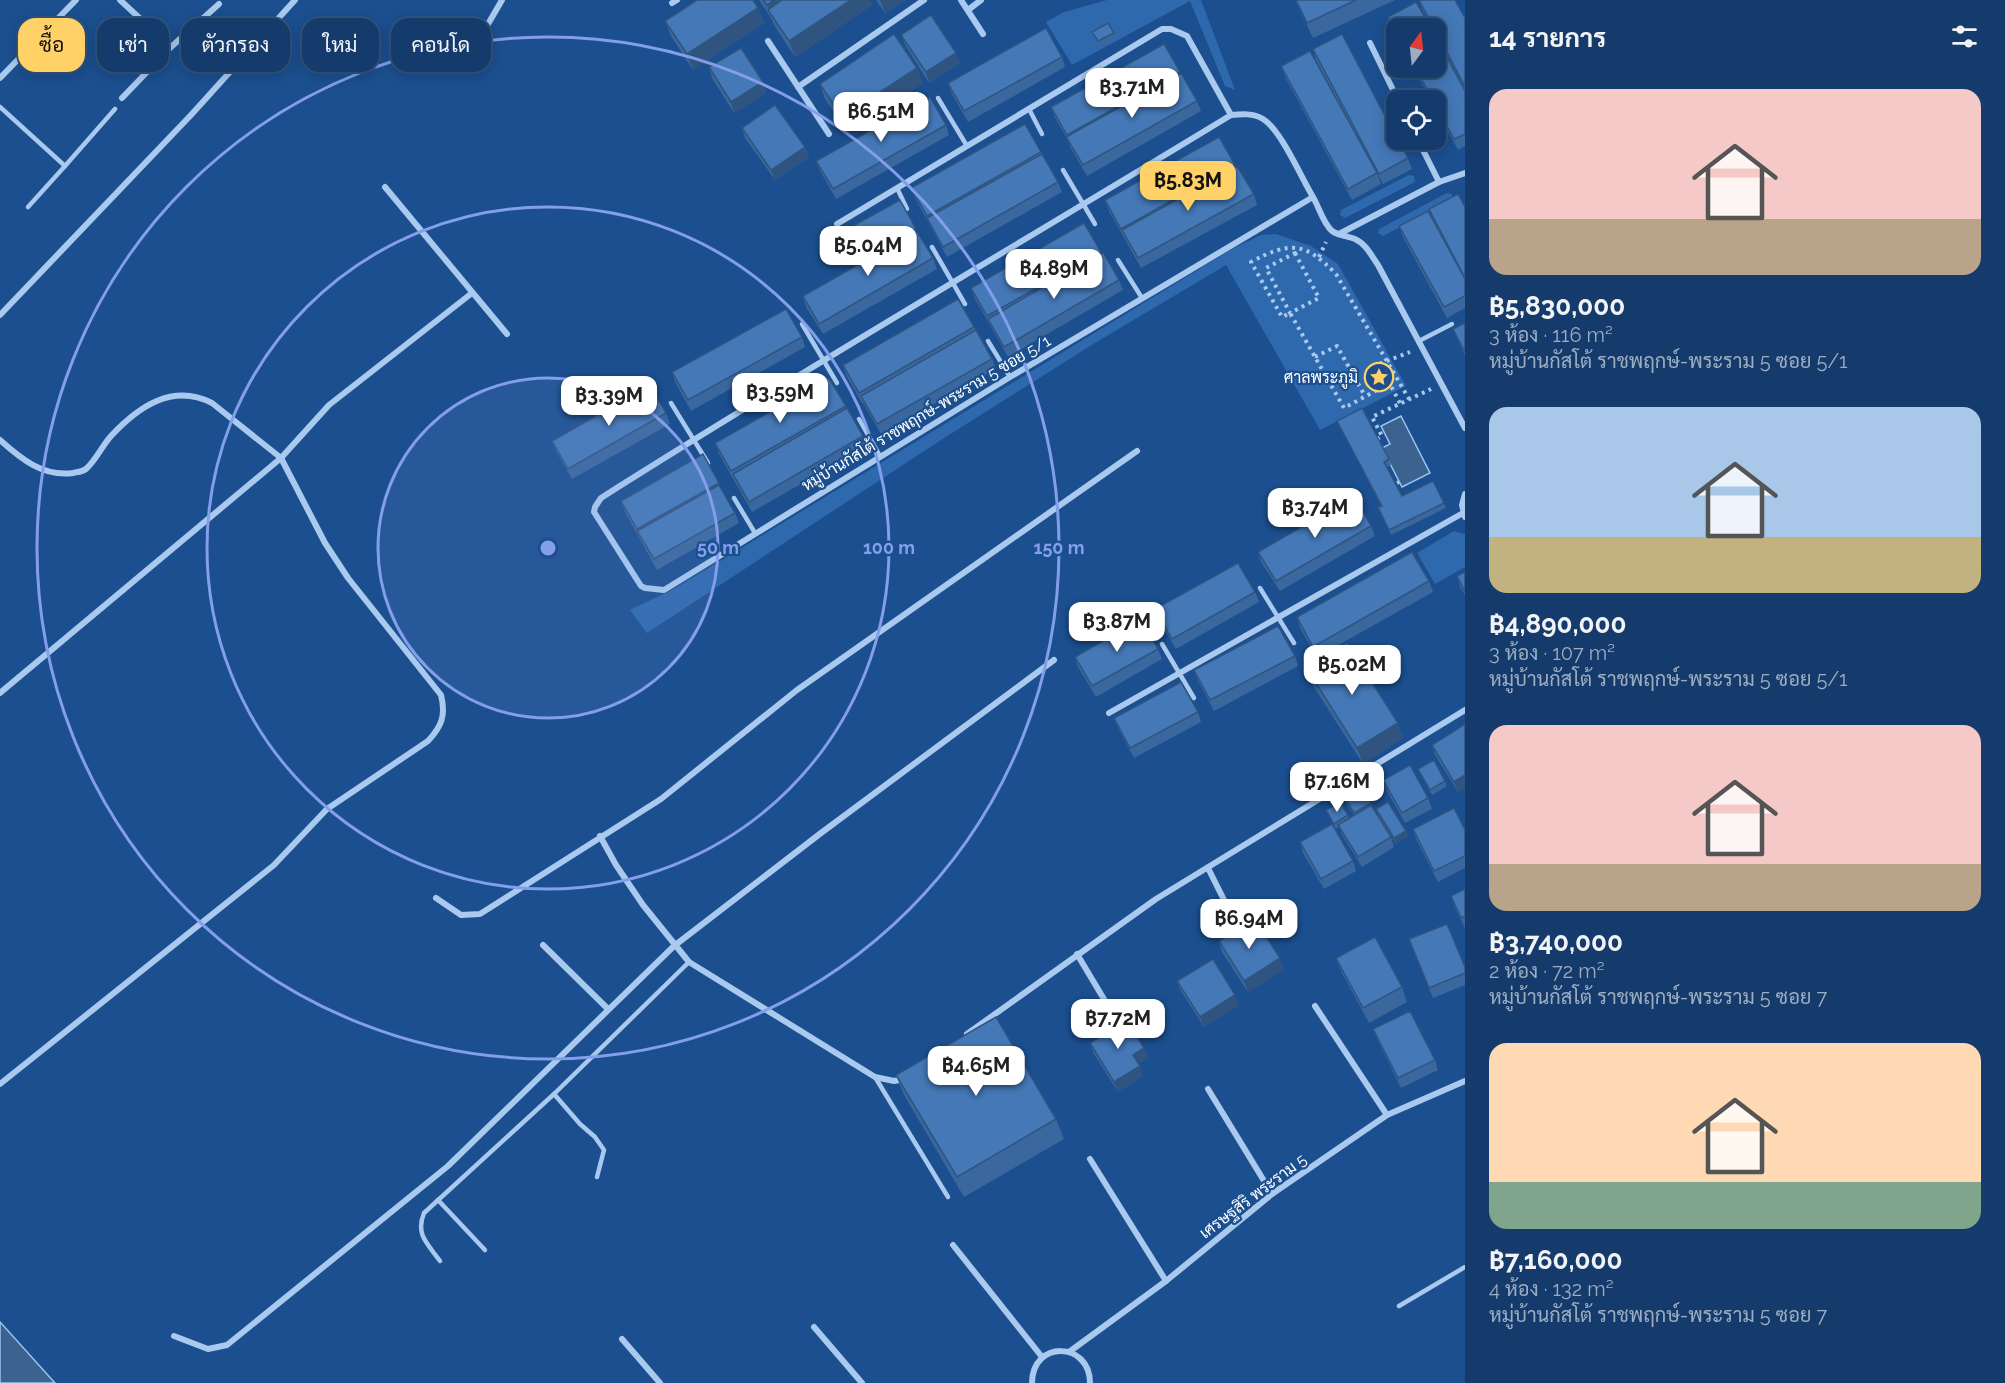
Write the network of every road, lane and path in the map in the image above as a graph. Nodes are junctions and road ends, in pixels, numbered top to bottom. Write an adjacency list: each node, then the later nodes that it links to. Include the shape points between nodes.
1 (76, 0): 15 (street)
2 (120, 0): 14 (street)
3 (295, 0): 48 (street, via 191,116)
4 (502, 0): 10 (street)
5 (924, 0): 16 (street)
6 (961, 0): 9 (street)
7 (981, 0): 9 (street)
8 (219, 4): 14 (street)
9 (968, 9): 11 (street)
10 (491, 19)
11 (983, 34)
12 (768, 41): 16 (street)
13 (1370, 44): 17 (street)
14 (171, 47): 18 (street)
15 (0, 78)
16 (798, 87): 24 (street)
17 (1393, 90)
18 (122, 98)
19 (938, 98): 26 (lane)
20 (0, 107): 28 (lane)
21 (115, 109): 28 (lane)
22 (1029, 109): 23 (street, via 1162,29 1171,29 1187,36); 25 (lane); 26 (street)
23 (1231, 115): 34 (street, via 1247,113 1274,128); 35 (street)
24 (829, 134)
25 (1042, 134)
26 (967, 146): 33 (street)
27 (1423, 150): 31 (street)
28 (65, 166): 36 (lane)
29 (1063, 170): 35 (lane)
30 (1465, 172): 31 (street)
31 (1439, 182): 40 (street)
32 (385, 187): 44 (street)
33 (897, 188): 37 (lane); 38 (street)
34 (1313, 197): 40 (street, via 1326,224); 45 (street, หมู่บ้านกัสโต้ ราชพฤกษ์-พระราม 5 ซอย 5/1)
35 (1083, 204): 39 (lane); 43 (street)
36 (28, 207)
37 (907, 209)
38 (837, 224)
39 (1095, 224)
40 (1338, 234): 53 (street, via 1355,239 1366,248)
41 (932, 247): 43 (lane)
42 (1118, 260): 45 (lane)
43 (953, 282): 46 (lane); 55 (street)
44 (472, 293): 51 (street); 72 (street, via 329,405)
45 (1142, 298): 57 (street, หมู่บ้านกัสโต้ ราชพฤกษ์-พระราม 5 ซอย 5/1)
46 (965, 304)
47 (1290, 313): 47 (path, via 1266,268 1295,253 1319,298); 54 (path); 56 (path, via 1282,317 1251,262 1286,247 1310,253 1336,274)
48 (0, 315)
49 (802, 324): 55 (lane)
50 (1452, 324): 53 (lane)
51 (507, 334)
52 (988, 341): 57 (lane)
53 (1420, 344): 56 (path); 60 (street)
54 (1315, 357): 61 (path, via 1336,346); 61 (path, via 1344,408)
55 (824, 359): 58 (lane); 68 (street)
56 (1388, 361): 59 (path, via 1379,364); 62 (path)
57 (1010, 377): 71 (street, หมู่บ้านกัสโต้ ราชพฤกษ์-พระราม 5 ซอย 5/1)
58 (837, 383)
59 (1390, 383): 61 (path); 63 (path)
60 (1441, 385): 62 (path); 66 (street)
61 (1365, 396)
62 (1409, 399): 63 (path)
63 (1400, 403): 67 (path, via 1372,417 1382,436)
64 (671, 404): 68 (lane)
65 (859, 419): 71 (lane)
66 (1465, 428)
67 (1377, 438)
68 (694, 439): 73 (lane); 77 (street, หมู่บ้านกัสโต้ ราชพฤกษ์-พระราม 5 ซอย 5/1, via 601,498 594,507 597,518 641,586 664,590)
69 (0, 440): 72 (street, via 43,471 80,472 136,413 159,399 188,394 212,403)
70 (1137, 451): 88 (street, via 797,690 661,799)
71 (880, 456): 77 (street, หมู่บ้านกัสโต้ ราชพฤกษ์-พระราม 5 ซอย 5/1)
72 (281, 458): 84 (street); 103 (street, via 325,543 348,578 441,695 444,719 428,741 327,809 274,865)
73 (708, 463)
74 (1465, 495): 76 (street)
75 (734, 498): 77 (lane)
76 (1464, 515): 79 (street)
77 (755, 533)
78 (1260, 588): 79 (lane)
79 (1278, 617): 80 (lane); 83 (street)
80 (1294, 643)
81 (1162, 644): 83 (lane)
82 (1054, 660): 93 (street)
83 (1180, 673): 85 (lane); 87 (street)
84 (0, 693)
85 (1194, 698)
86 (1465, 710): 89 (street)
87 (1109, 713)
88 (600, 836): 90 (street, via 480,914 461,915); 93 (street)
89 (1208, 868): 91 (street); 94 (street)
90 (436, 898)
91 (1239, 930)
92 (543, 945): 97 (street)
93 (674, 946): 95 (street); 97 (street)
94 (1077, 954): 98 (street); 99 (street)
95 (689, 962): 101 (street); 105 (lane)
96 (1315, 1006): 106 (street)
97 (609, 1010): 119 (street, via 448,1166 227,1345 208,1349)
98 (1120, 1026)
99 (958, 1041)
100 (910, 1076): 101 (street, via 894,1081)
101 (875, 1077): 110 (lane)
102 (1465, 1081): 106 (street, เศรษฐสิริ พระราม 5)
103 (0, 1084)
104 (1208, 1089): 109 (street)
105 (554, 1094): 108 (lane, via 604,1150); 111 (lane)
106 (1387, 1115): 109 (street, เศรษฐสิริ พระราม 5)
107 (1090, 1160): 116 (street)
108 (597, 1177)
109 (1272, 1194): 116 (street, เศรษฐสิริ พระราม 5)
110 (948, 1197)
111 (438, 1200): 113 (lane); 114 (lane, via 424,1213 419,1226)
112 (953, 1245): 122 (street)
113 (485, 1250)
114 (440, 1261)
115 (1465, 1267): 117 (lane)
116 (1166, 1281): 121 (street, เศรษฐสิริ พระราม 5)
117 (1399, 1306)
118 (814, 1328): 124 (street)
119 (174, 1336)
120 (622, 1339): 123 (street)
121 (1069, 1352): 122 (street, เศรษฐสิริ พระราม 5, via 1059,1350); 126 (street, via 1085,1363)
122 (1042, 1357): 125 (street, via 1032,1373)
123 (660, 1383)
124 (862, 1383)
125 (1032, 1383)
126 (1090, 1383)

